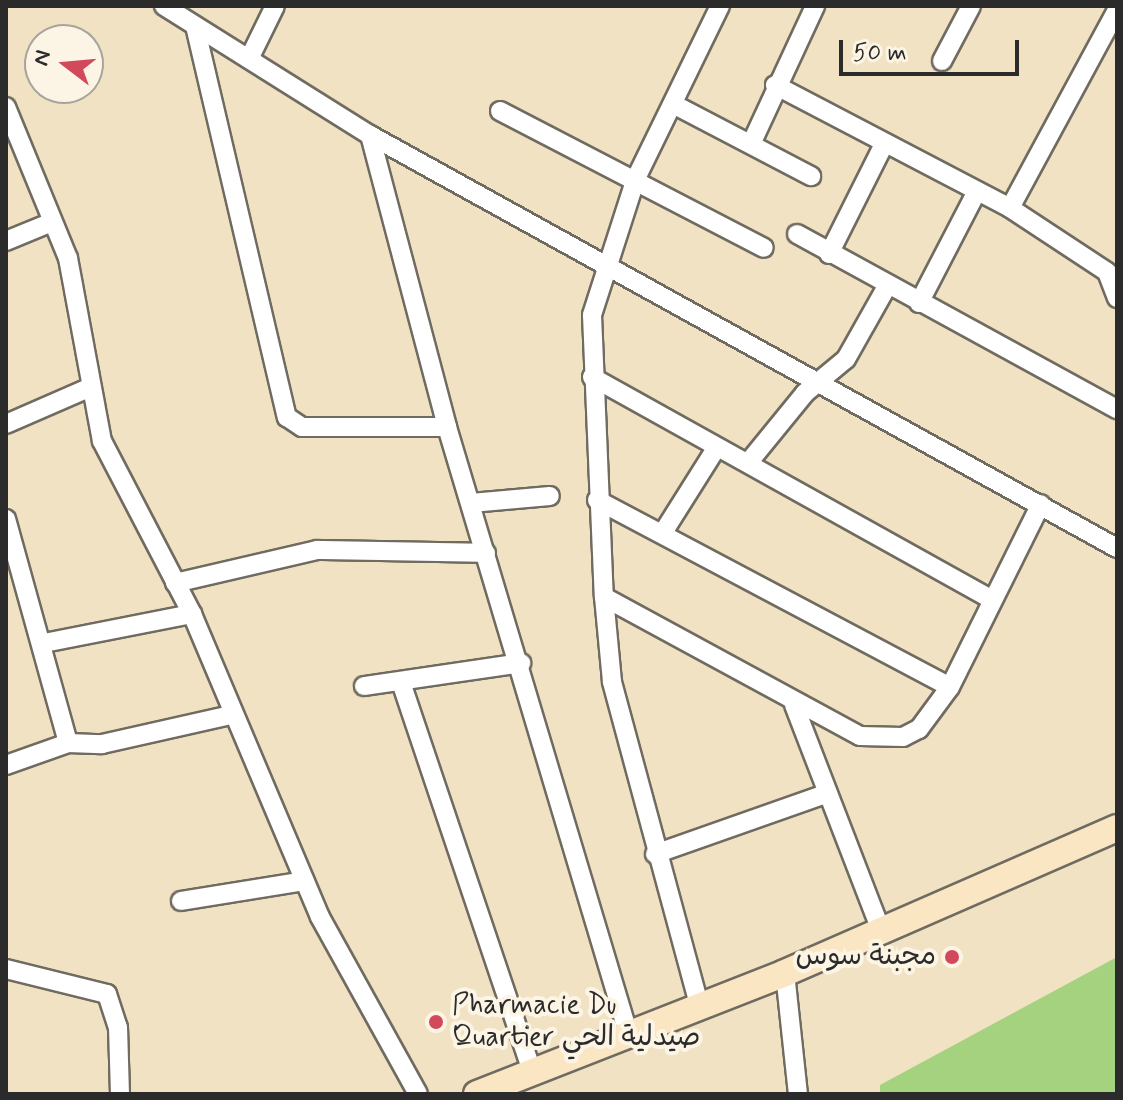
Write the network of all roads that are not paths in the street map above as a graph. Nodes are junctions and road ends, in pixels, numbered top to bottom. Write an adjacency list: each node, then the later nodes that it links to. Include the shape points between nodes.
1 (164, 6): 7 (street)
2 (275, 6): 8 (street)
3 (720, 6): 11 (street)
4 (815, 6): 10 (street)
5 (971, 6): 9 (street)
6 (1117, 11): 20 (street)
7 (195, 26): 8 (street); 37 (street, via 287,417 302,427)
8 (249, 59): 14 (street)
9 (942, 61)
10 (775, 85): 15 (street); 16 (street)
11 (673, 104): 15 (street); 18 (street)
12 (6, 107): 21 (street)
13 (500, 111): 18 (street)
14 (370, 135): 27 (street); 37 (street)
15 (752, 142): 17 (street)
16 (882, 148): 19 (street); 25 (street)
17 (811, 176)
18 (636, 178): 24 (street); 27 (street)
19 (977, 191): 20 (street); 31 (street)
20 (1010, 208): 28 (street)
21 (52, 222): 23 (street); 34 (street, via 71,269)
22 (797, 234): 25 (street)
23 (6, 241)
24 (764, 248)
25 (829, 254): 29 (street)
26 (1117, 255): 28 (street)
27 (603, 263): 32 (street, via 592,315); 33 (street)
28 (1107, 272): 30 (street)
29 (886, 288): 31 (street); 33 (street, via 846,359)
30 (1117, 298)
31 (919, 303): 35 (street)
32 (592, 377): 38 (street); 41 (street)
33 (817, 386): 39 (street); 43 (street)
34 (91, 387): 36 (street); 48 (street, via 102,441)
35 (1117, 409)
36 (6, 424)
37 (447, 427): 42 (street)
38 (717, 447): 39 (street); 45 (street)
39 (748, 463): 50 (street)
40 (550, 496): 42 (street)
41 (597, 500): 45 (street); 49 (street)
42 (471, 503): 47 (street)
43 (1041, 504): 46 (street); 50 (street)
44 (6, 519): 52 (street)
45 (664, 531): 56 (street)
46 (1117, 548)
47 (486, 553): 48 (street, via 317,550); 53 (street)
48 (175, 583): 51 (street)
49 (604, 597): 57 (street); 63 (street, via 612,682)
50 (992, 600): 56 (street)
51 (192, 614): 52 (street); 58 (street)
52 (44, 643): 59 (street)
53 (521, 663): 54 (street); 70 (street)
54 (402, 685): 55 (street); 71 (street)
55 (364, 686)
56 (950, 687): 57 (street, via 919,729 886,740 860,736)
57 (794, 705): 61 (street)
58 (231, 715): 59 (street, via 102,744); 64 (street)
59 (68, 743): 60 (street)
60 (6, 765)
61 (828, 793): 63 (street); 66 (street)
62 (1117, 828): 66 (main road)
63 (655, 854): 69 (street)
64 (304, 881): 65 (street); 73 (street)
65 (181, 901)
66 (882, 933): 68 (main road)
67 (6, 969): 72 (street, via 107,994 118,1027)
68 (785, 973): 69 (main road); 75 (street)
69 (699, 1005): 70 (main road)
70 (629, 1036): 71 (main road)
71 (533, 1074): 74 (main road)
72 (120, 1094)
73 (418, 1094)
74 (477, 1094)
75 (798, 1094)

